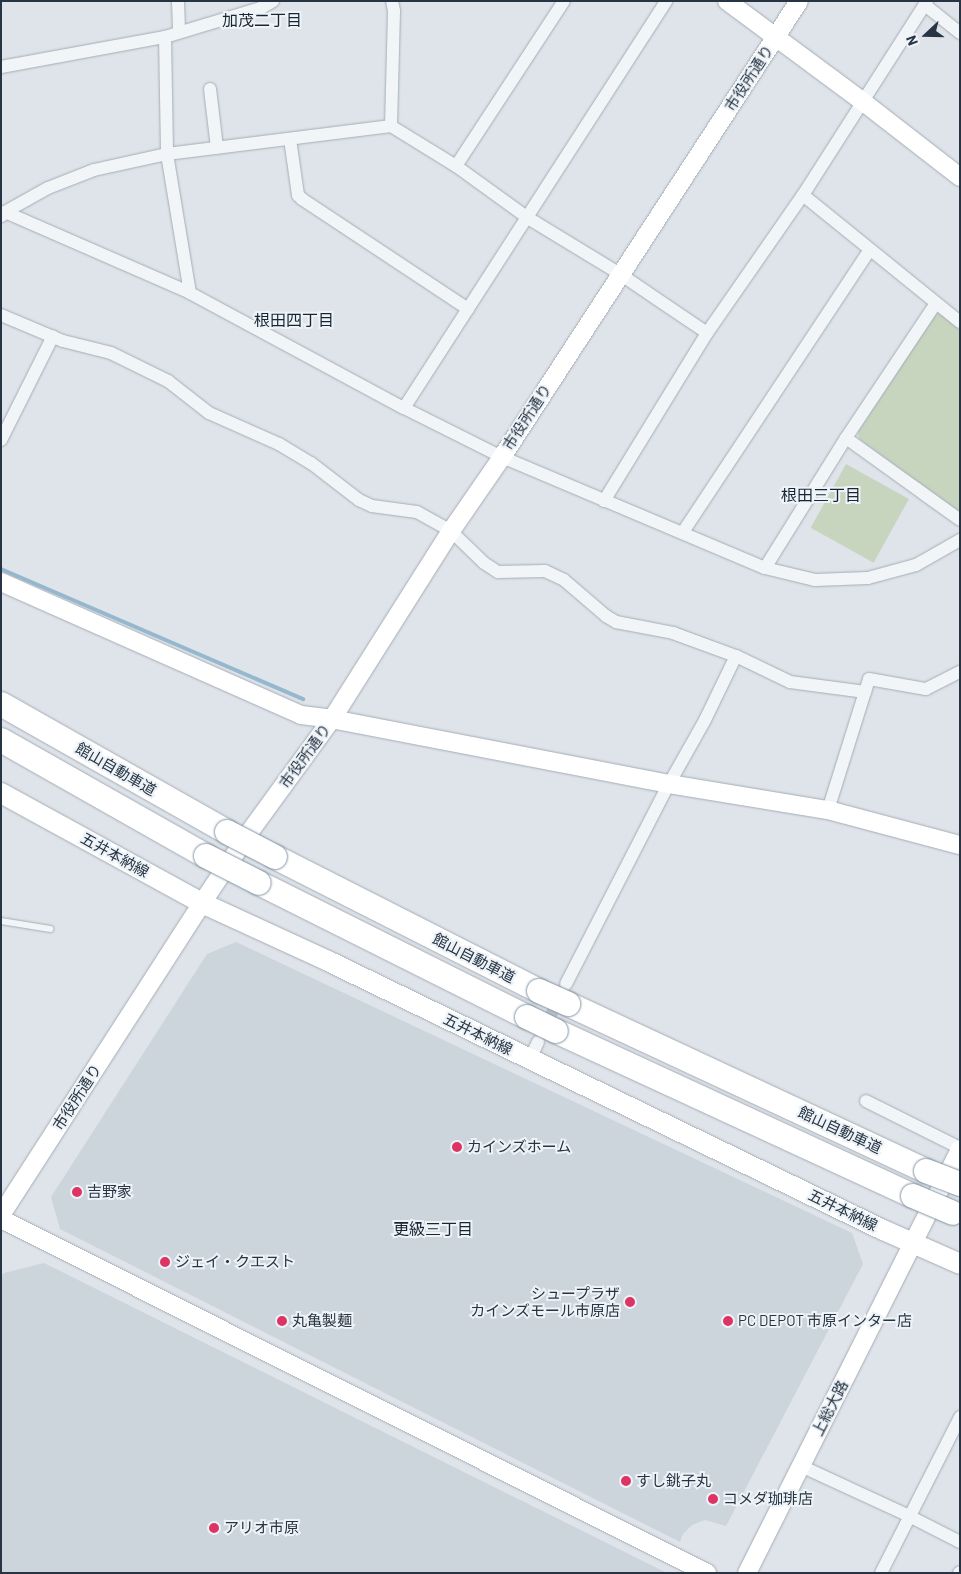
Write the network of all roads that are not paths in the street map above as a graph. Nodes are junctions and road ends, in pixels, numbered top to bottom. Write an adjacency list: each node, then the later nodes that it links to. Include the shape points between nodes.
1 (178, 1): 9 (street)
2 (273, 1): 9 (street, via 261,8)
3 (392, 1): 16 (street)
4 (564, 1): 20 (street)
5 (666, 1): 24 (street)
6 (727, 1): 12 (street)
7 (799, 1): 12 (street, 市役所通り)
8 (926, 3): 10 (street); 15 (street)
9 (180, 32): 11 (street)
10 (960, 33)
11 (165, 37): 13 (street); 19 (street)
12 (776, 37): 15 (street); 26 (street, 市役所通り)
13 (1, 67)
14 (210, 89): 18 (street)
15 (862, 101): 21 (street); 22 (street)
16 (391, 126): 17 (street); 20 (street)
17 (290, 139): 18 (street); 29 (street, via 298,195 302,199)
18 (217, 148): 19 (street)
19 (167, 154): 23 (street, via 94,170 48,188); 27 (street)
20 (456, 166): 24 (street)
21 (960, 176)
22 (803, 195): 25 (street); 32 (street)
23 (3, 215): 27 (street)
24 (528, 218): 26 (street); 29 (street)
25 (870, 250): 28 (street); 41 (street)
26 (620, 274): 32 (street); 37 (street, 市役所通り)
27 (190, 293): 34 (street)
28 (936, 302): 31 (street); 35 (street)
29 (468, 309): 34 (street)
30 (1, 315): 33 (street)
31 (960, 322)
32 (707, 333): 38 (street)
33 (52, 336): 36 (street); 40 (street, via 111,353 168,381 209,413 279,444 311,463 359,500 372,506 417,512)
34 (404, 408): 37 (street)
35 (846, 438): 39 (street); 43 (street)
36 (1, 440)
37 (502, 457): 38 (street); 40 (street, 市役所通り)
38 (604, 501): 41 (street)
39 (960, 520)
40 (451, 531): 45 (street, via 498,572 545,571 564,580 616,622 673,633); 49 (street, 市役所通り)
41 (683, 532): 43 (street)
42 (960, 540): 43 (street, via 916,565 868,578 815,580)
43 (765, 568)
44 (1, 582): 49 (street, via 301,715)
45 (736, 656): 47 (street, via 790,682); 51 (street)
46 (960, 672): 47 (street, via 926,689 869,680)
47 (865, 692): 53 (street)
48 (1, 704): 58 (highway, 館山自動車道, bridge, via 275,857 539,991)
49 (332, 719): 51 (street); 55 (street, 市役所通り)
50 (1, 740): 59 (highway, 館山自動車道, bridge, via 206,856 527,1017)
51 (669, 784): 53 (street); 58 (street)
52 (1, 793): 55 (main road, 五井本納線)
53 (828, 810): 54 (street)
54 (960, 845)
55 (202, 903): 59 (main road, 五井本納線, via 328,961); 64 (street, 市役所通り)
56 (1, 921): 57 (lane)
57 (50, 929)
58 (567, 994): 62 (highway, 館山自動車道, bridge, via 926,1171)
59 (541, 1044): 63 (highway, 館山自動車道, bridge); 66 (main road, 五井本納線)
60 (866, 1101): 61 (street)
61 (960, 1149): 66 (street, 上総大路)
62 (960, 1184)
63 (956, 1214)
64 (1, 1215)
65 (1, 1219): 72 (street)
66 (912, 1243): 67 (main road, 五井本納線); 69 (street, 上総大路)
67 (960, 1264)
68 (960, 1418): 70 (street)
69 (801, 1466): 70 (street); 73 (street, 上総大路)
70 (910, 1516): 71 (street); 74 (street)
71 (960, 1542)
72 (707, 1573)
73 (747, 1573)
74 (881, 1573)

